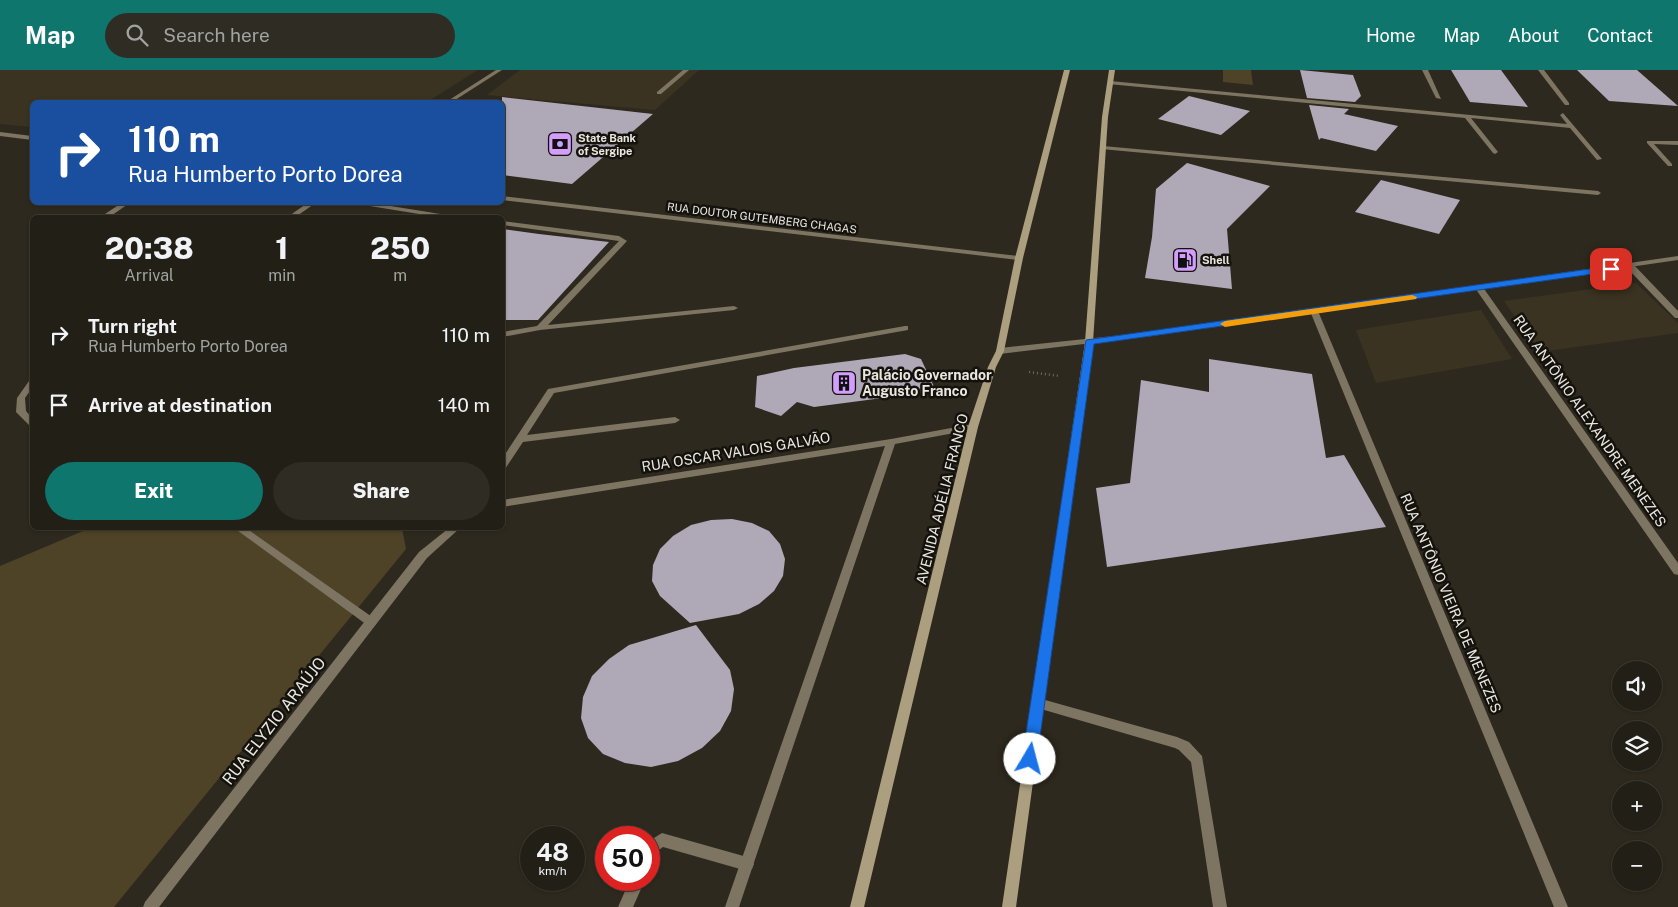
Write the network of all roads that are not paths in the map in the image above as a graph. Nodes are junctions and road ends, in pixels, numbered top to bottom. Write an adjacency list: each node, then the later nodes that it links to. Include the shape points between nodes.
1 (499, 70): 10 (street)
2 (686, 70): 8 (street)
3 (1067, 70): 31 (main road, AVENIDA ADÉLIA FRANCO)
4 (1112, 70): 7 (main road)
5 (1425, 70): 9 (street)
6 (1541, 70): 11 (street)
7 (1110, 84): 13 (street); 18 (main road)
8 (659, 93)
9 (1439, 98)
10 (452, 100)
11 (1567, 104)
12 (1563, 115): 14 (street)
13 (1467, 117): 14 (street); 19 (street)
14 (1572, 126): 20 (street)
15 (0, 134): 16 (street)
16 (30, 138)
17 (1678, 143): 21 (street, via 1649,142)
18 (1103, 148): 22 (street); 41 (main road)
19 (1495, 152)
20 (1599, 159)
21 (1670, 165)
22 (1598, 193)
23 (505, 198): 31 (street, RUA DOUTOR GUTEMBERG CHAGAS)
24 (123, 205): 27 (street)
25 (309, 205): 28 (street)
26 (369, 205): 29 (street)
27 (107, 215)
28 (294, 215)
29 (441, 215)
30 (505, 223): 38 (street, via 623,240)
31 (1018, 258): 42 (main road, AVENIDA ADÉLIA FRANCO)
32 (1678, 258): 33 (street)
33 (1630, 266): 34 (street); 37 (street)
34 (1479, 288): 36 (street); 53 (street, RUA ANTÔNIO ALEXANDRE MENEZES)
35 (734, 308): 38 (street)
36 (1314, 311): 41 (street); 65 (street, RUA ANTÔNIO VIEIRA DE MENEZES)
37 (1678, 316)
38 (540, 328): 40 (street)
39 (906, 328): 47 (street, via 551,391)
40 (505, 334)
41 (1089, 342): 42 (street); 55 (main road)
42 (1000, 351): 46 (main road, AVENIDA ADÉLIA FRANCO)
43 (30, 386): 45 (street, via 21,398 21,412)
44 (676, 420): 47 (street)
45 (30, 421)
46 (973, 427): 48 (street, RUA OSCAR VALOIS GALVÃO); 62 (main road, AVENIDA ADÉLIA FRANCO)
47 (520, 439): 49 (street)
48 (891, 442): 50 (street, RUA OSCAR VALOIS GALVÃO); 57 (street)
49 (505, 462)
50 (505, 504)
51 (242, 530): 54 (street)
52 (453, 530): 54 (street, RUA ELYZIO ARAÚJO, via 423,555)
53 (1678, 571)
54 (371, 622): 59 (street, RUA ELYZIO ARAÚJO)
55 (1038, 703): 63 (main road); 64 (street, via 1177,743 1193,754 1197,760)
56 (660, 841): 57 (street)
57 (747, 864): 61 (street)
58 (633, 891): 60 (street)
59 (150, 907)
60 (625, 907)
61 (732, 907)
62 (856, 907)
63 (1009, 907)
64 (1220, 907)
65 (1561, 907)

